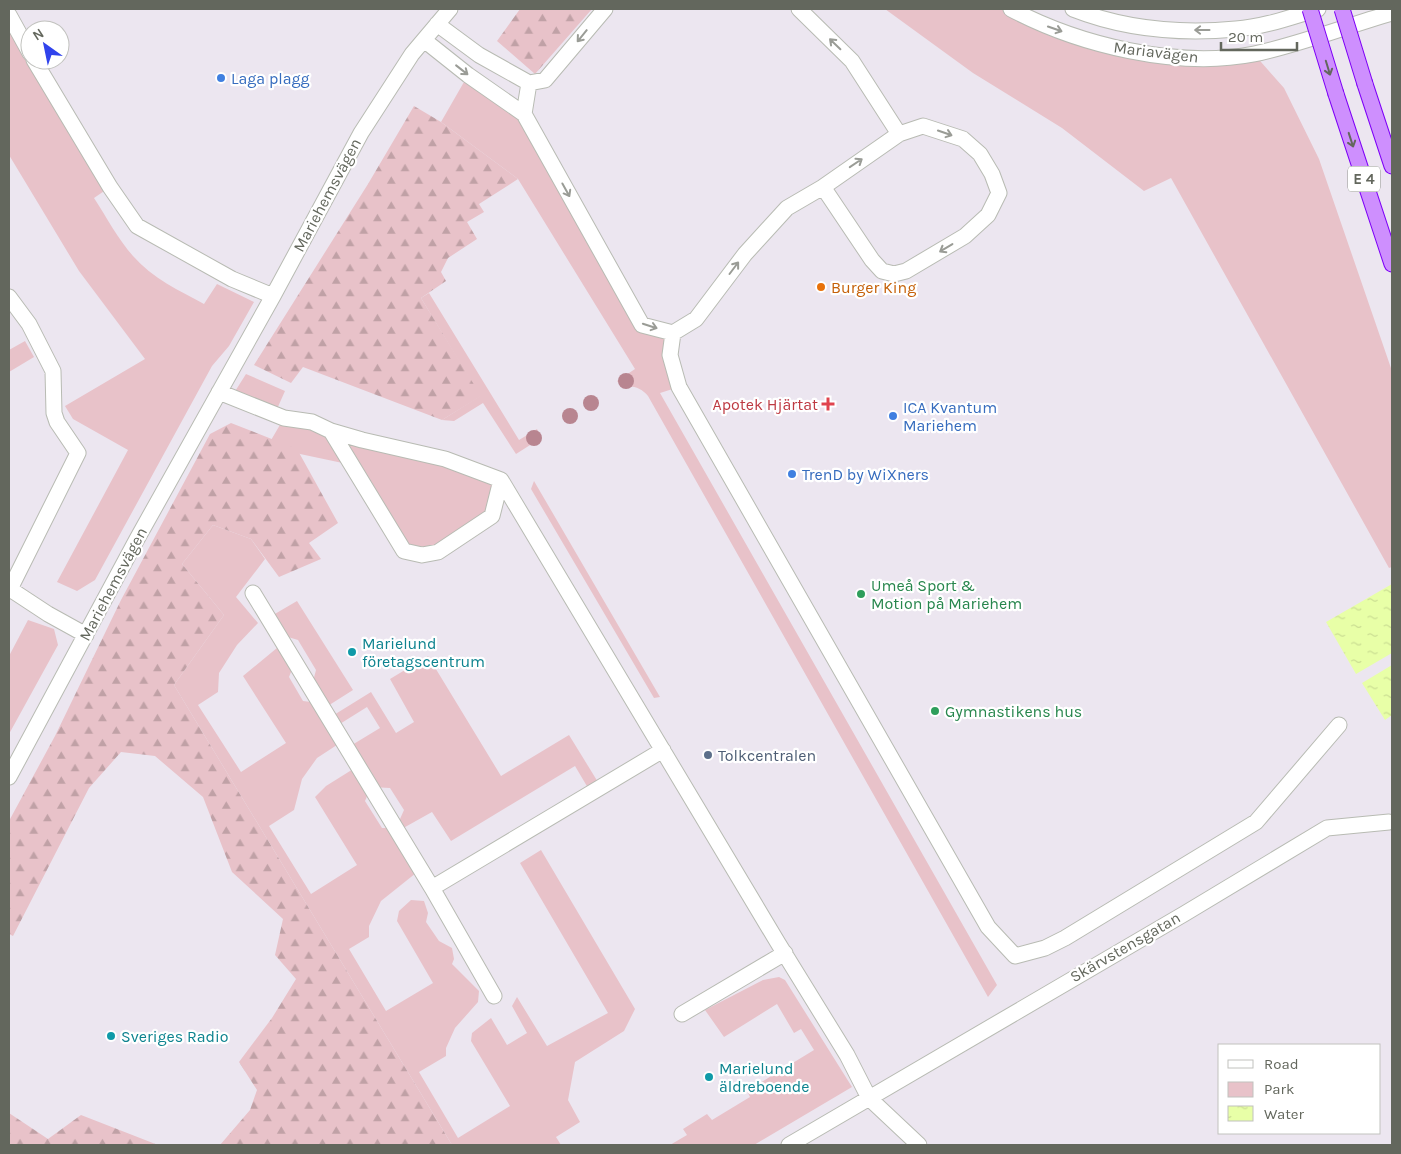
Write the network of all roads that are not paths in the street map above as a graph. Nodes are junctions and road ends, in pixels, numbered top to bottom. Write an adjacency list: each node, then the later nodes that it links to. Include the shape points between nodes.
1 (450, 9): 11 (street, Mariehemsvägen)
2 (605, 9): 15 (street, one-way to 15, via 545,80)
3 (799, 9): 17 (street, one-way to 3, via 852,61)
4 (1011, 9): 9 (street, Mariavägen, one-way to 9, via 1046,25 1117,48 1142,53 1218,58 1254,54)
5 (1073, 9): 7 (street, Mariavägen, one-way to 5, via 1276,22 1237,29 1203,30 1139,27)
6 (1310, 9): 20 (highway, E 4, one-way to 20, bridge)
7 (1318, 9)
8 (1342, 9): 18 (highway, E 4, bridge)
9 (1392, 13)
10 (9, 15): 12 (street)
11 (437, 24): 13 (street, Mariehemsvägen); 15 (street, via 479,55)
12 (20, 35)
13 (424, 40): 16 (street, one-way to 16); 21 (street, Mariehemsvägen, via 361,132)
14 (40, 70): 21 (street, via 110,188 137,226 232,279)
15 (529, 83): 16 (street)
16 (524, 114): 23 (street, one-way to 23, via 642,325)
17 (899, 134): 19 (street, one-way to 17); 19 (street, one-way to 19, via 923,126 963,139 980,154 999,193 988,215 965,236 906,271 894,274 882,271)
18 (1392, 166)
19 (823, 187): 23 (street, one-way to 19, via 696,319 745,254 787,208)
20 (1392, 264)
21 (272, 296): 24 (street, Mariehemsvägen)
22 (9, 297): 27 (street, via 29,324 53,371 54,413 78,453)
23 (672, 333): 30 (street, via 670,354 679,387 988,927 1015,956 1045,948 1065,938 1256,822)
24 (219, 392): 25 (street, via 284,418 312,422); 29 (street, Mariehemsvägen)
25 (331, 431): 26 (street, via 445,459); 26 (street, via 404,551 422,555 438,552 492,516)
26 (501, 480): 31 (street)
27 (9, 590): 29 (street)
28 (253, 593): 34 (street)
29 (86, 635): 32 (street, Mariehemsvägen)
30 (1339, 725)
31 (662, 750): 34 (street); 35 (street)
32 (9, 777)
33 (1389, 822): 38 (street, Skärvstensgatan, via 1327,828)
34 (432, 888): 36 (street)
35 (785, 953): 37 (street); 38 (street, via 847,1055)
36 (494, 996)
37 (682, 1014)
38 (869, 1098): 39 (street, Skärvstensgatan); 40 (street)
39 (789, 1145)
40 (918, 1145)

